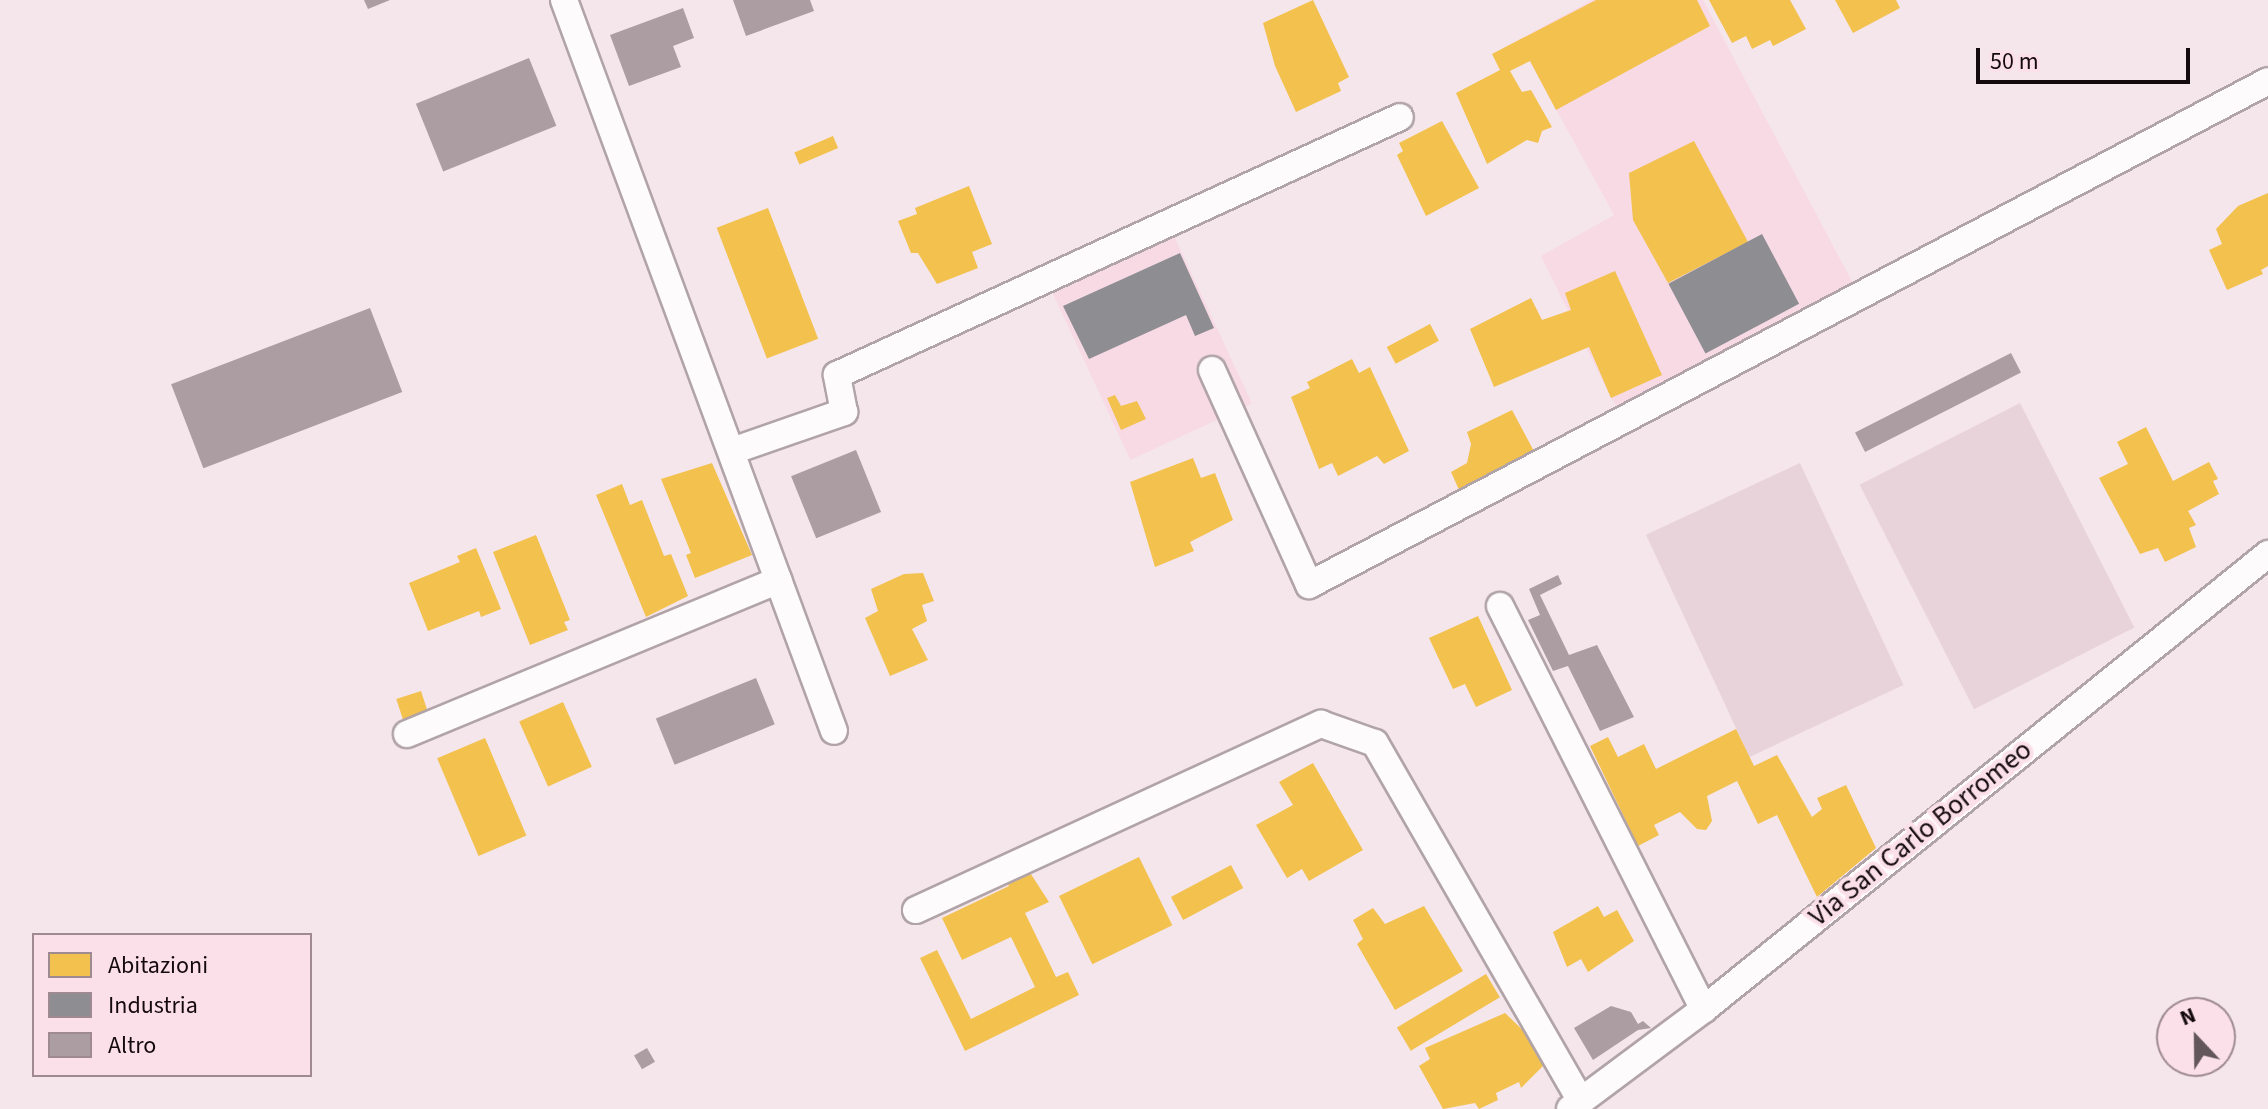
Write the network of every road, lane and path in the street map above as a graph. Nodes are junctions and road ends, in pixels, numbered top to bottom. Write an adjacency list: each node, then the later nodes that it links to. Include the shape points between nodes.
1 (564, 0): 5 (street)
2 (2268, 81): 4 (street, via 1309,585)
3 (1400, 117): 5 (street, via 837,375 844,412)
4 (1212, 370)
5 (732, 451): 7 (street)
6 (2268, 554): 12 (street, Via San Carlo Borromeo)
7 (778, 580): 9 (street); 10 (street)
8 (1500, 606): 12 (street)
9 (834, 731)
10 (407, 734)
11 (916, 910): 13 (street, via 1321,724 1375,743)
12 (1704, 1009): 13 (street, Via San Carlo Borromeo)
13 (1576, 1105)

